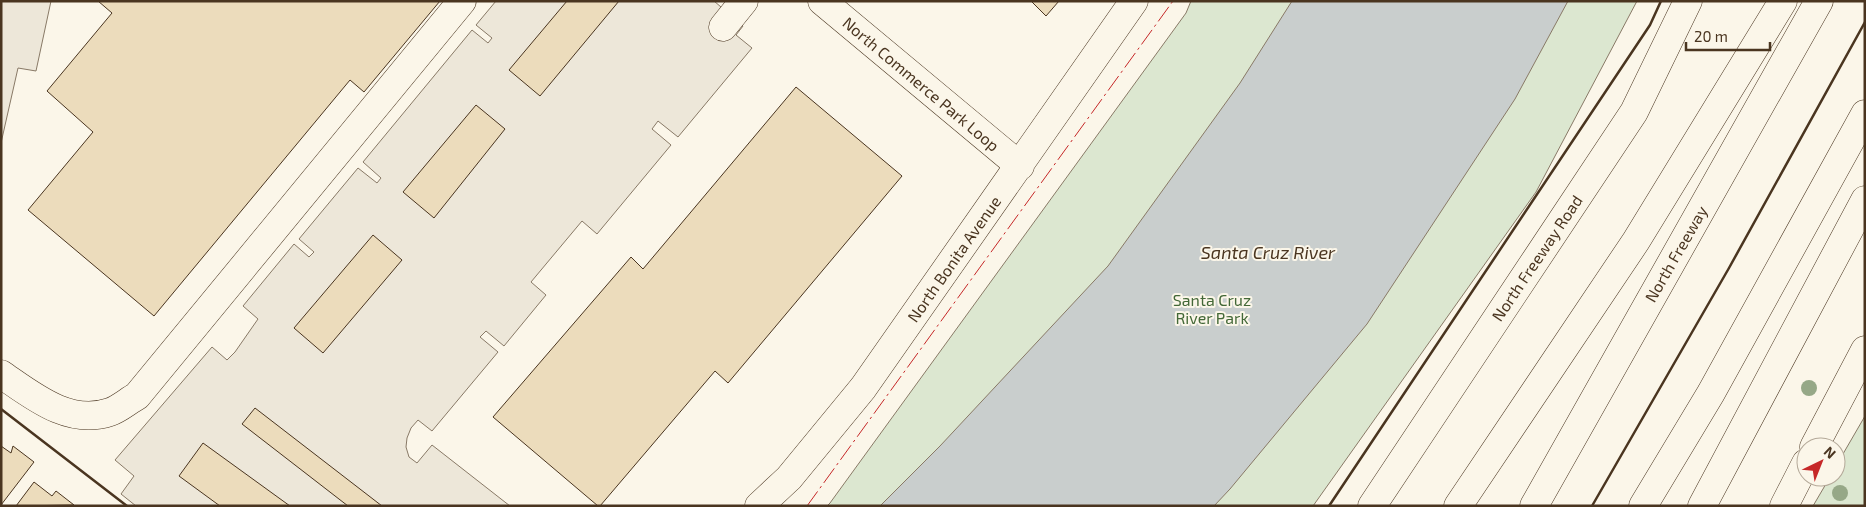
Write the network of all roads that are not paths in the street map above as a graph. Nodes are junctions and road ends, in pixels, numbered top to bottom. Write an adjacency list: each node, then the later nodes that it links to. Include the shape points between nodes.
1 (462, 1): 13 (main road, via 136,396 110,412 82,417 58,410)
2 (744, 1): 8 (main road)
3 (822, 1): 10 (main road, North Commerce Park Loop)
4 (1134, 1): 10 (main road, North Bonita Avenue)
5 (1688, 1): 17 (main road, North Freeway Road, via 1634,112)
6 (1783, 1): 18 (main road, via 1636,241)
7 (1819, 1): 19 (main road, North Freeway)
8 (723, 27)
9 (1865, 114): 20 (main road, via 1711,392)
10 (1020, 166): 16 (main road, North Bonita Avenue, via 863,388 789,478)
11 (1865, 200): 21 (main road)
12 (1865, 350): 14 (main road)
13 (1, 374)
14 (1819, 437)
15 (1796, 483): 22 (main road)
16 (759, 506)
17 (1372, 506)
18 (1458, 506)
19 (1534, 506)
20 (1643, 506)
21 (1702, 506)
22 (1784, 506)

